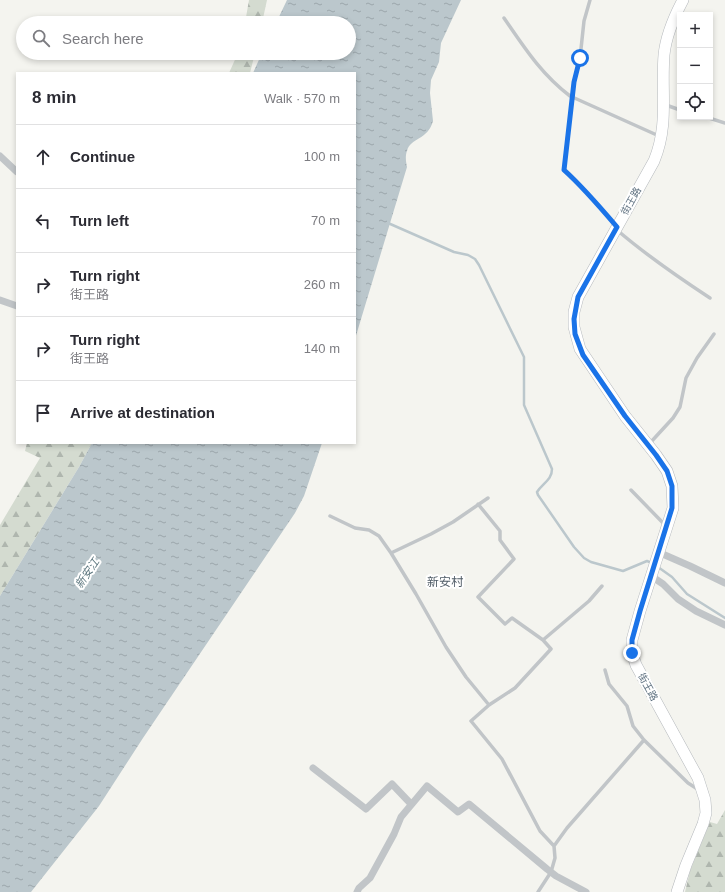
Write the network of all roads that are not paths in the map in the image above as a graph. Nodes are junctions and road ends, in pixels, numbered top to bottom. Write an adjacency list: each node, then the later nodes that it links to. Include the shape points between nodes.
1 (590, 0): 4 (lane, via 584,21)
2 (683, 0): 5 (main road, 街王路, via 666,42)
3 (504, 18): 4 (lane, via 540,69)
4 (572, 97): 9 (lane); 12 (lane, via 564,170 580,184)
5 (664, 105): 6 (lane); 9 (main road, 街王路)
6 (677, 109)
7 (713, 119): 8 (lane)
8 (725, 123)
9 (662, 138): 12 (main road, 街王路, via 654,161)
10 (0, 156): 11 (street)
11 (16, 171)
12 (617, 228): 13 (lane, via 632,243); 17 (main road, 街王路, via 578,297 574,319 575,334 583,355)
13 (710, 298)
14 (0, 300): 15 (street)
15 (16, 306)
16 (714, 334): 17 (lane, via 686,378 680,407)
17 (648, 445): 22 (main road, 街王路, via 667,471 672,486 672,508)
18 (631, 490): 22 (lane)
19 (488, 498): 20 (lane)
20 (478, 504): 23 (lane, via 453,522); 29 (lane, via 500,531 500,540 514,560 478,597 505,624 512,618)
21 (330, 516): 23 (lane, via 355,528 375,532)
22 (666, 527): 24 (main road, 街王路)
23 (391, 553): 31 (lane, via 446,647)
24 (658, 554): 25 (main road, 街王路); 26 (street)
25 (651, 575): 28 (street, via 678,599); 34 (main road, 街王路, via 632,640 633,658 698,778)
26 (725, 583)
27 (602, 586): 29 (lane)
28 (725, 625)
29 (542, 640): 31 (lane, via 551,649 515,688)
30 (605, 670): 32 (lane, via 609,684 627,706 633,726)
31 (489, 705): 36 (lane, via 471,721 502,759 540,832)
32 (644, 740): 34 (lane, via 688,783); 36 (lane)
33 (313, 768): 35 (street, via 366,809 392,784)
34 (703, 793): 41 (main road, 街王路, via 706,808 704,824)
35 (411, 804): 37 (street, via 427,786 458,812 469,804); 38 (street, via 401,817 370,878)
36 (554, 846): 37 (lane, via 555,858)
37 (551, 872): 39 (lane); 40 (street)
38 (357, 892)
39 (538, 892)
40 (586, 892)
41 (677, 892)

